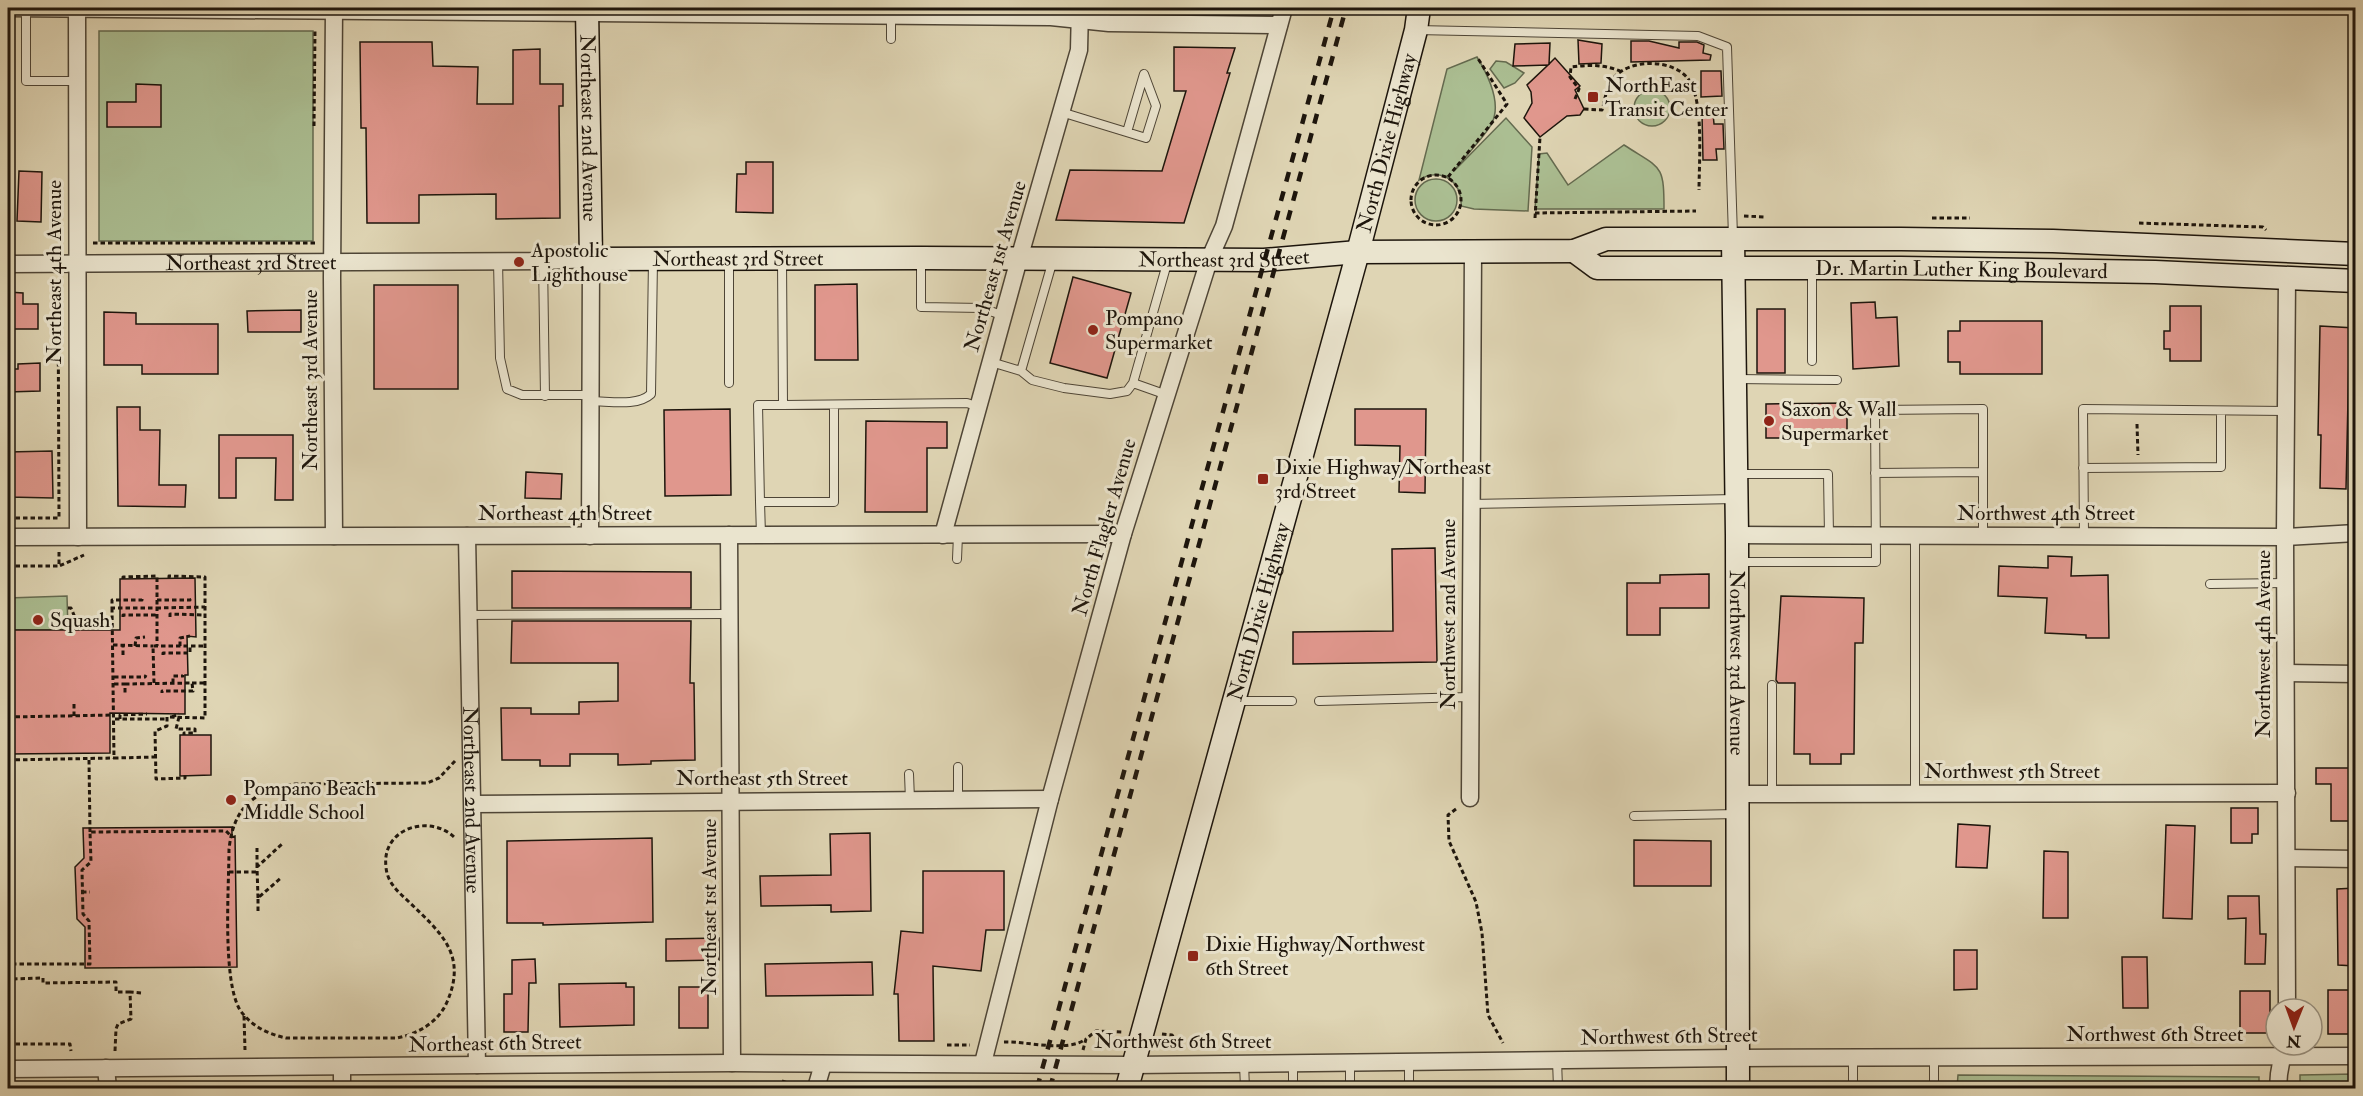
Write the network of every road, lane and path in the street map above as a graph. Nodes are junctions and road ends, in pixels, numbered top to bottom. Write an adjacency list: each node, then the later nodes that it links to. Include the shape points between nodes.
1 (8, 8): 2 (street)
2 (26, 8): 3 (street); 19 (lane, via 26,81)
3 (77, 8): 7 (street); 19 (street, Northeast 4th Avenue)
4 (1284, 8): 14 (street, North Flagler Avenue)
5 (1419, 8): 15 (main road, North Dixie Highway)
6 (1426, 8): 15 (main road, North Dixie Highway)
7 (334, 9): 8 (street); 33 (street, Northeast 3rd Avenue)
8 (420, 10): 9 (street)
9 (587, 10): 10 (street); 39 (main road, Northeast 2nd Avenue)
10 (792, 12): 11 (street)
11 (892, 12): 12 (street); 16 (lane)
12 (928, 12): 13 (street)
13 (1080, 13): 14 (street, via 1109,23); 22 (street, Northeast 1st Avenue, via 1079,50)
14 (1279, 25): 46 (street, North Flagler Avenue, via 1224,226)
15 (1416, 30): 30 (lane, via 1698,36 1727,47); 36 (main road, North Dixie Highway)
16 (891, 39)
17 (1477, 57): 25 (path, via 1507,104)
18 (1620, 71): 20 (path, via 1591,65 1571,67 1570,77 1579,89); 21 (path, via 1610,81 1602,110); 26 (path, via 1633,64 1660,65 1677,69 1690,81 1699,117)
19 (77, 81): 32 (street, Northeast 4th Avenue)
20 (1575, 99)
21 (1584, 109)
22 (1061, 112): 23 (lane); 40 (street, Northeast 1st Avenue)
23 (1127, 132): 23 (lane, via 1146,138 1156,106 1144,74)
24 (1540, 137): 28 (path)
25 (1448, 177): 25 (path, via 1460,191 1457,214 1445,224 1422,221 1410,202 1414,186 1430,175)
26 (1699, 190)
27 (1696, 211): 28 (path)
28 (1535, 213): 29 (path)
29 (1535, 218)
30 (1733, 239): 31 (main road, Dr. Martin Luther King Boulevard); 35 (main road, Dr. Martin Luther King Boulevard, via 1606,239); 52 (main road, Northwest 3rd Avenue)
31 (1901, 239): 37 (main road, Dr. Martin Luther King Boulevard); 54 (main road)
32 (77, 243): 33 (path); 51 (street, Northeast 4th Avenue)
33 (332, 243): 47 (street, Northeast 3rd Avenue)
34 (1473, 251): 35 (main road, Dr. Martin Luther King Boulevard); 36 (main road, Dr. Martin Luther King Boulevard); 82 (street, Northwest 2nd Avenue)
35 (1574, 251): 52 (main road, Dr. Martin Luther King Boulevard, via 1597,268)
36 (1358, 252): 46 (main road, Northeast 3rd Street, via 1277,260); 149 (main road, North Dixie Highway)
37 (2355, 254)
38 (921, 258): 40 (main road, Northeast 3rd Street); 44 (main road, Northeast 3rd Street); 58 (lane, via 921,307 982,308)
39 (591, 259): 42 (main road, Northeast 3rd Street); 49 (street, Northeast 3rd Street); 68 (street, Northeast 2nd Avenue)
40 (1019, 259): 41 (main road, Northeast 3rd Street); 58 (street, Northeast 1st Avenue)
41 (1053, 259): 45 (main road, Northeast 3rd Street); 61 (lane)
42 (653, 260): 43 (main road, Northeast 3rd Street); 68 (lane, via 651,394 637,402)
43 (729, 260): 44 (main road, Northeast 3rd Street); 64 (lane)
44 (782, 260): 69 (lane)
45 (1168, 260): 46 (main road, Northeast 3rd Street); 65 (lane)
46 (1209, 260): 66 (street, North Flagler Avenue)
47 (332, 261): 48 (street, Northeast 3rd Street); 51 (street, Northeast 3rd Street); 92 (street, Northeast 3rd Avenue)
48 (498, 261): 49 (street, Northeast 3rd Street); 67 (lane, via 500,358 507,389)
49 (543, 261): 67 (lane)
50 (8, 264): 51 (street, Northeast 3rd Street)
51 (76, 264): 99 (street, Northeast 4th Avenue)
52 (1734, 268): 53 (main road, Dr. Martin Luther King Boulevard); 62 (main road, Northwest 3rd Avenue)
53 (1812, 268): 54 (main road, Dr. Martin Luther King Boulevard); 59 (lane)
54 (1901, 268): 55 (main road, Dr. Martin Luther King Boulevard)
55 (2287, 278): 57 (main road, Dr. Martin Luther King Boulevard); 73 (street, Northwest 4th Avenue)
56 (58, 279): 83 (path, via 59,518)
57 (2355, 281)
58 (1004, 316): 60 (street, Northeast 1st Avenue)
59 (1812, 361)
60 (991, 362): 61 (lane); 71 (street, Northeast 1st Avenue)
61 (1021, 371): 65 (lane, via 1032,380 1110,394 1127,391)
62 (1735, 379): 63 (lane); 79 (main road, Northwest 3rd Avenue)
63 (1837, 380)
64 (729, 383)
65 (1133, 383): 66 (lane)
66 (1167, 395): 85 (street, North Flagler Avenue)
67 (545, 396): 68 (lane)
68 (590, 398): 94 (street, Northeast 2nd Avenue)
69 (783, 405): 70 (lane); 81 (lane, via 758,405)
70 (834, 405): 71 (lane); 81 (lane, via 834,502)
71 (979, 407): 88 (street, Northeast 1st Avenue)
72 (2221, 411): 73 (lane); 76 (lane, via 2221,467); 76 (lane, via 2083,409)
73 (2286, 411): 100 (street, Northwest 4th Avenue)
74 (2137, 424): 75 (path)
75 (2138, 456)
76 (2083, 468): 97 (lane)
77 (1983, 472): 78 (lane); 78 (lane, via 1983,408 1875,410); 96 (lane)
78 (1875, 473): 91 (lane)
79 (1736, 474): 80 (main road, Northwest 3rd Avenue); 90 (lane, via 1828,474)
80 (1736, 499): 82 (lane); 89 (main road, Northwest 3rd Avenue)
81 (760, 502): 87 (lane)
82 (1470, 504): 148 (street, Northwest 2nd Avenue)
83 (8, 518)
84 (2355, 533): 100 (street, Northwest 4th Street)
85 (1123, 534): 88 (street, Northeast 4th Street); 176 (street, North Flagler Avenue)
86 (729, 535): 87 (street, Northeast 4th Street); 94 (street, Northeast 4th Street); 116 (street, Northeast 1st Avenue)
87 (761, 535): 88 (street, Northeast 4th Street)
88 (950, 535): 101 (lane)
89 (1737, 535): 90 (street, Northwest 4th Street); 102 (main road, Northwest 3rd Avenue)
90 (1829, 535): 91 (street, Northwest 4th Street)
91 (1876, 535): 95 (street, Northwest 4th Street); 102 (lane, via 1876,562)
92 (334, 536): 93 (street, Northeast 4th Street); 99 (street, Northeast 4th Street)
93 (467, 536): 94 (street, Northeast 4th Street); 119 (street, Northeast 2nd Avenue)
94 (590, 536)
95 (1915, 536): 96 (street, Northwest 4th Street); 172 (lane)
96 (1983, 536): 97 (street, Northwest 4th Street)
97 (2084, 536): 100 (street, Northwest 4th Street)
98 (8, 537): 99 (street, Northeast 4th Street)
99 (78, 537)
100 (2285, 537): 107 (street, Northwest 4th Avenue)
101 (957, 559)
102 (1737, 562): 179 (main road, Northwest 3rd Avenue)
103 (8, 566): 104 (path)
104 (59, 566)
105 (169, 578): 115 (path, via 205,577)
106 (123, 579): 111 (path, via 157,576)
107 (2285, 583): 108 (lane); 134 (street, Northwest 4th Avenue)
108 (2210, 584)
109 (189, 598): 111 (path)
110 (142, 599): 113 (path, via 112,600)
111 (157, 600): 114 (path)
112 (68, 608): 122 (path, via 79,627)
113 (112, 608): 114 (path); 122 (path)
114 (157, 608): 115 (path); 117 (path)
115 (205, 608): 118 (path)
116 (729, 614): 119 (lane); 177 (street, Northeast 1st Avenue)
117 (157, 615): 120 (path); 128 (path)
118 (205, 615): 121 (path); 131 (path)
119 (469, 615): 178 (street, Northeast 2nd Avenue)
120 (123, 617)
121 (170, 617)
122 (113, 627): 125 (path)
123 (190, 636): 129 (path, via 180,638)
124 (145, 637): 127 (path, via 136,639)
125 (113, 645): 126 (path); 138 (path)
126 (123, 646): 127 (path); 133 (path)
127 (135, 646): 128 (path)
128 (155, 646): 129 (path); 139 (path)
129 (180, 646): 130 (path)
130 (190, 646): 131 (path); 132 (path, via 190,653)
131 (205, 646): 142 (path)
132 (163, 655)
133 (123, 656)
134 (2286, 673): 135 (street); 170 (street, Northwest 4th Avenue)
135 (2355, 674)
136 (146, 675): 138 (path)
137 (183, 675): 140 (path, via 173,676)
138 (114, 677): 143 (path)
139 (154, 683): 140 (path); 144 (path)
140 (173, 683): 141 (path)
141 (192, 683): 142 (path); 146 (path, via 193,691)
142 (205, 683): 156 (path, via 205,718)
143 (114, 684): 144 (path); 158 (path)
144 (125, 684): 147 (path)
145 (1772, 685): 171 (lane)
146 (162, 693)
147 (125, 694)
148 (1470, 697): 151 (lane); 173 (street, Northwest 2nd Avenue)
149 (1234, 700): 150 (lane); 224 (main road, North Dixie Highway)
150 (1292, 701)
151 (1319, 701)
152 (74, 703): 155 (path)
153 (12, 704): 157 (path)
154 (147, 714): 159 (path, via 120,715)
155 (74, 716): 157 (path); 158 (path)
156 (179, 716): 160 (path); 161 (path, via 176,729 195,729 195,733)
157 (9, 717)
158 (115, 717): 159 (path); 163 (path)
159 (120, 719): 160 (path)
160 (167, 719): 162 (path, via 167,726 155,731)
161 (184, 735)
162 (155, 757): 163 (path); 169 (path, via 156,778)
163 (114, 758): 166 (path, via 100,756)
164 (456, 759): 182 (path, via 439,778 428,783 295,784 273,788 245,804)
165 (8, 760): 166 (path)
166 (89, 760): 181 (path)
167 (958, 767): 175 (lane)
168 (909, 774): 174 (lane)
169 (185, 776)
170 (2287, 793): 172 (street, Northwest 5th Street); 186 (street, Northwest 4th Avenue)
171 (1772, 794): 172 (street, Northwest 5th Street); 179 (street, Northwest 5th Street)
172 (1915, 794)
173 (1470, 798): 214 (path, via 1448,815 1449,841 1476,902 1488,1015)
174 (910, 800): 175 (street, Northeast 5th Street); 177 (street, Northeast 5th Street)
175 (958, 800): 176 (street, Northeast 5th Street)
176 (1050, 800): 204 (street, North Flagler Avenue)
177 (731, 801): 178 (street, Northeast 5th Street); 218 (street, Northeast 1st Avenue)
178 (473, 804): 223 (street, Northeast 2nd Avenue)
179 (1737, 804): 180 (lane); 212 (main road, Northwest 3rd Avenue)
180 (1634, 816)
181 (90, 832): 182 (path, via 226,831); 192 (path, via 91,862 82,870)
182 (230, 835): 189 (path)
183 (458, 840): 202 (path, via 445,829 417,825 397,836 386,856 386,868 396,890 443,935 453,960 450,996 429,1025 397,1038 286,1038 272,1035)
184 (282, 844): 188 (path)
185 (257, 848): 188 (path)
186 (2287, 858): 187 (street); 201 (street, Northwest 4th Avenue)
187 (2355, 859)
188 (257, 867): 190 (path)
189 (229, 872): 190 (path); 202 (path, via 231,985)
190 (257, 872): 195 (path)
191 (282, 877): 195 (path)
192 (82, 892): 193 (path); 197 (path, via 83,914 89,921 90,964)
193 (90, 892)
194 (8, 896): 197 (path)
195 (258, 898): 196 (path)
196 (258, 911)
197 (11, 964): 198 (path)
198 (9, 979): 199 (path, via 43,978 43,983 116,982 116,992)
199 (130, 992): 200 (path); 206 (path, via 131,1019 118,1024)
200 (141, 993)
201 (2287, 997)
202 (244, 1015): 205 (path)
203 (1086, 1039): 204 (path, via 1074,1044)
204 (988, 1043): 219 (street, North Flagler Avenue)
205 (245, 1050)
206 (115, 1051)
207 (2264, 1051): 210 (street, Northwest 6th Street)
208 (2324, 1054): 209 (street, Northwest 6th Street)
209 (2355, 1056)
210 (1934, 1057): 213 (street, Northwest 6th Street); 246 (lane)
211 (2282, 1057): 247 (street)
212 (1737, 1058): 213 (street, Northwest 6th Street); 215 (street, Northwest 6th Street); 244 (main road, Northwest 3rd Avenue)
213 (1853, 1058): 245 (lane)
214 (1513, 1060): 215 (street, Northwest 6th Street); 217 (street, Northwest 6th Street)
215 (1557, 1060): 243 (lane)
216 (1350, 1062): 217 (street, Northwest 6th Street); 220 (street, Northwest 6th Street); 241 (lane)
217 (1409, 1062): 242 (lane)
218 (732, 1063): 221 (street, Northeast 6th Street); 223 (street, Northeast 6th Street)
219 (983, 1063): 221 (street, Northeast 6th Street); 224 (street, Northwest 6th Street)
220 (1293, 1063): 222 (street, Northwest 6th Street); 240 (lane)
221 (823, 1064): 233 (street)
222 (1244, 1064): 224 (street, Northwest 6th Street); 239 (lane)
223 (477, 1065): 225 (street, Northeast 6th Street)
224 (1133, 1065): 238 (main road, North Dixie Highway)
225 (342, 1067): 226 (street, Northeast 6th Street); 230 (street)
226 (106, 1068): 227 (street, Northeast 6th Street); 231 (street)
227 (8, 1069)
228 (779, 1080): 232 (path)
229 (680, 1082): 230 (path)
230 (342, 1087): 231 (path)
231 (108, 1088)
232 (805, 1089)
233 (816, 1089)
234 (831, 1089): 235 (path)
235 (933, 1089)
236 (937, 1089): 237 (path, via 942,1085 1027,1084)
237 (1071, 1089)
238 (1127, 1089)
239 (1245, 1089)
240 (1293, 1089)
241 (1350, 1089)
242 (1409, 1089)
243 (1558, 1089)
244 (1738, 1089)
245 (1853, 1089)
246 (1934, 1089)
247 (2278, 1089)

